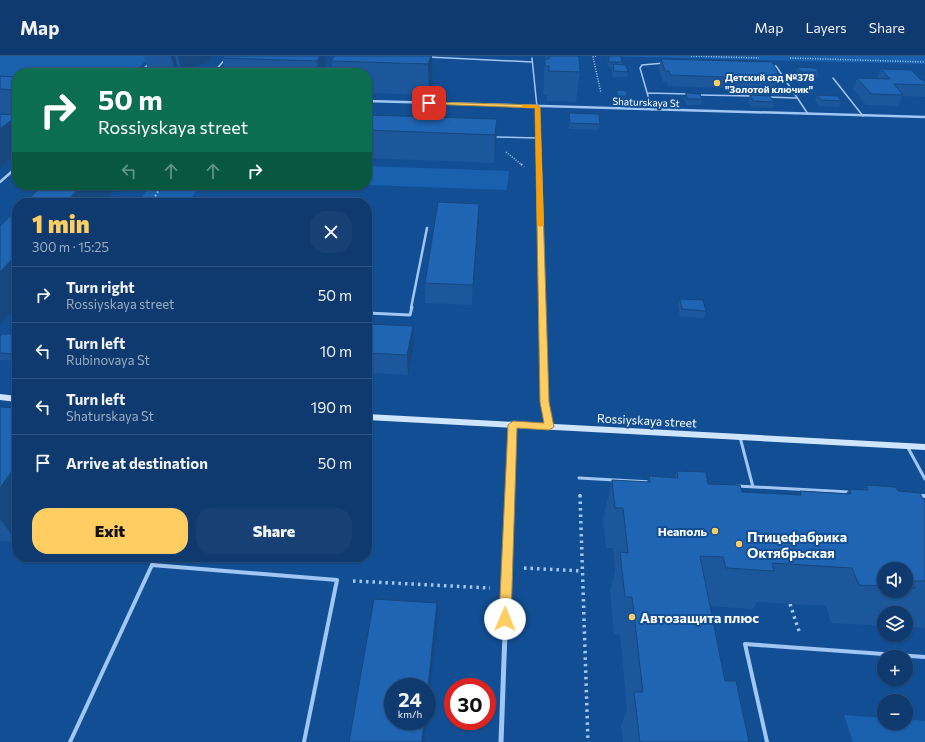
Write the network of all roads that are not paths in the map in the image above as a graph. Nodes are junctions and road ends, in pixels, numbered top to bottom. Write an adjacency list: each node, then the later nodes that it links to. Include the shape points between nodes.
1 (228, 56): 9 (lane)
2 (423, 57): 5 (lane)
3 (532, 58): 5 (lane)
4 (153, 60): 8 (lane)
5 (532, 62): 16 (lane)
6 (666, 63): 11 (lane, via 651,63 640,68)
7 (768, 66): 14 (lane, via 776,66)
8 (144, 68)
9 (217, 68)
10 (833, 78): 19 (lane)
11 (647, 93): 12 (lane); 17 (lane)
12 (757, 97)
13 (765, 97): 14 (lane)
14 (796, 98): 18 (lane)
15 (372, 101): 16 (street, Shaturskaya St)
16 (537, 107): 17 (street, Shaturskaya St); 22 (street)
17 (652, 110): 18 (street, Shaturskaya St)
18 (808, 114): 19 (street, Shaturskaya St)
19 (863, 116): 20 (street, Shaturskaya St)
20 (925, 117)
21 (488, 136): 22 (lane)
22 (538, 138): 31 (street, via 545,402)
23 (12, 171): 24 (lane)
24 (0, 182)
25 (427, 228): 26 (lane, via 410,315)
26 (372, 313)
27 (0, 397): 28 (main road)
28 (12, 398)
29 (372, 417): 30 (main road, Rossiyskaya street)
30 (513, 425): 31 (main road, Rossiyskaya street); 48 (street)
31 (549, 427): 32 (main road, Rossiyskaya street)
32 (740, 437): 33 (main road, Rossiyskaya street); 39 (lane)
33 (907, 446): 34 (main road, Rossiyskaya street); 36 (lane)
34 (925, 447)
35 (579, 478): 37 (lane)
36 (925, 479)
37 (658, 482)
38 (730, 486): 39 (lane)
39 (753, 487): 40 (lane)
40 (855, 493)
41 (909, 496): 42 (lane)
42 (925, 496)
43 (154, 562): 44 (lane)
44 (152, 565): 46 (lane); 47 (lane, via 337,580)
45 (925, 657): 49 (lane, via 745,644)
46 (70, 742)
47 (304, 742)
48 (501, 742)
49 (767, 742)

